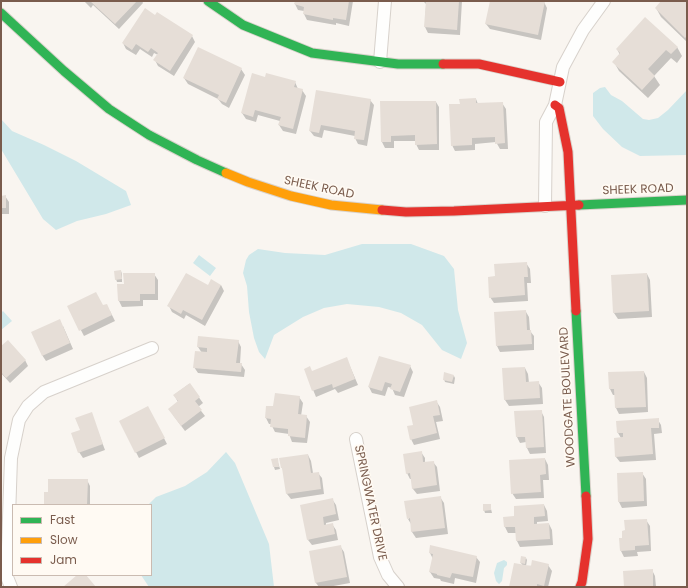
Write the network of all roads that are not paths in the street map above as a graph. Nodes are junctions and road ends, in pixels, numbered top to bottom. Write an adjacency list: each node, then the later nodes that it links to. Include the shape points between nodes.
1 (208, 1): 5 (street, via 243,25 312,54)
2 (385, 1): 5 (street)
3 (604, 1): 6 (street, via 583,30 563,67)
4 (1, 13): 10 (street, SHEEK ROAD, via 109,109 149,135 248,182 291,196 331,205 367,209 414,212)
5 (380, 62): 6 (street, via 479,64)
6 (560, 82): 7 (street)
7 (555, 105): 9 (street, WOODGATE BOULEVARD, via 559,108 568,152); 10 (street, via 546,122)
8 (687, 200): 9 (street, SHEEK ROAD)
9 (570, 205): 10 (street, SHEEK ROAD); 15 (street, WOODGATE BOULEVARD, via 588,539)
10 (545, 206)
11 (152, 348): 13 (street, via 44,392 28,406 19,420 11,458)
12 (356, 438): 14 (street, SPRINGWATER DRIVE, via 380,556 388,575)
13 (7, 581)
14 (398, 587)
15 (580, 587)

